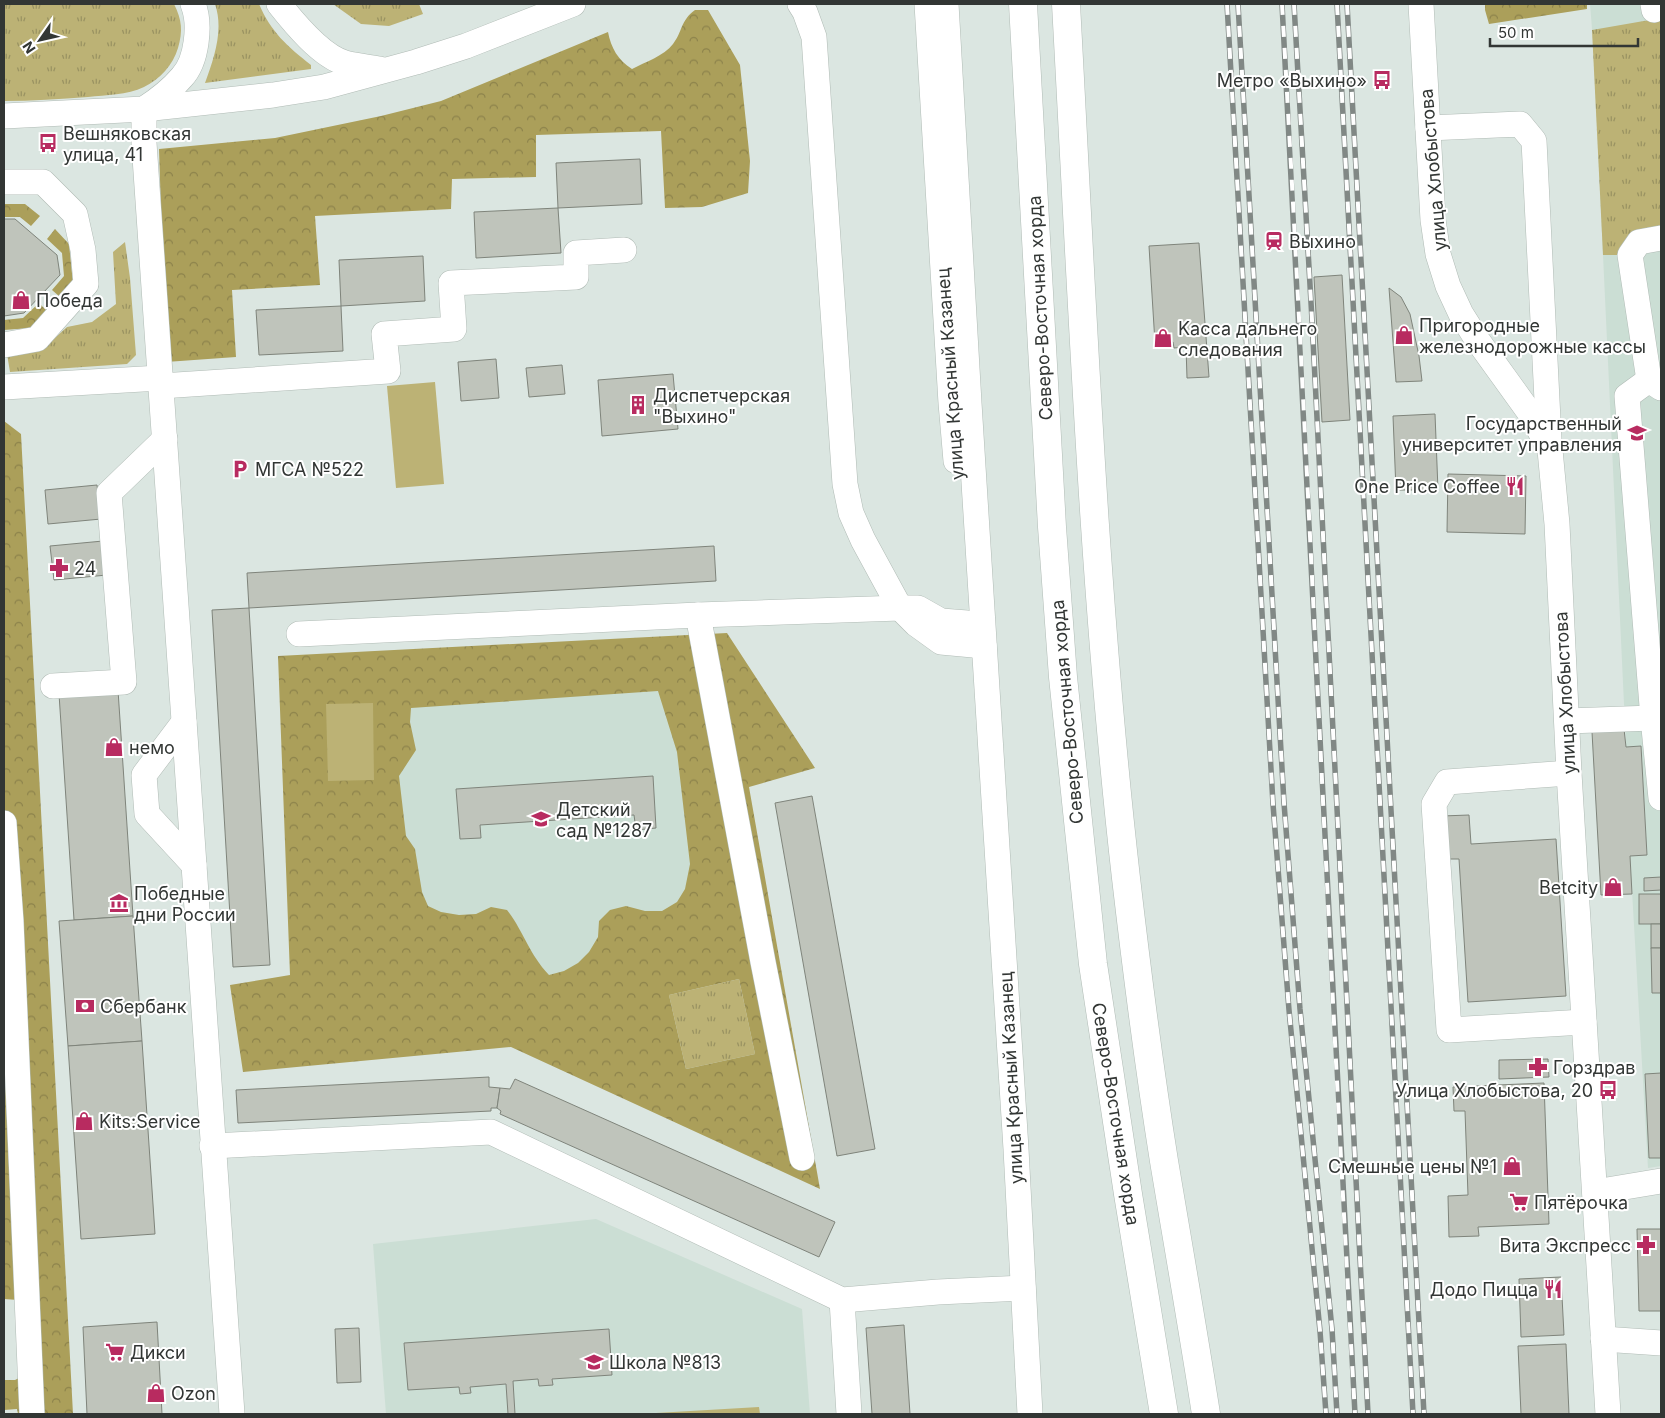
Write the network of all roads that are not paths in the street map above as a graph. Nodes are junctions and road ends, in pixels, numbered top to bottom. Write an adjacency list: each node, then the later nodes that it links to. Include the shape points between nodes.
1 (194, 4): 11 (street, via 197,45 184,76 165,95)
2 (279, 4): 10 (street, via 300,30 324,50 344,62)
3 (573, 4): 10 (street, via 466,46)
4 (800, 4): 23 (street, via 814,38 845,484 851,513)
5 (927, 4): 26 (street, улица Красный Казанец, via 951,403)
6 (946, 4): 26 (street, улица Красный Казанец)
7 (1023, 4): 49 (main road, Северо-Восточная хорда, via 1064,696 1093,964)
8 (1066, 4): 50 (main road, via 1093,492 1109,709 1147,1044)
9 (1421, 4): 13 (street, улица Хлобыстова)
10 (387, 70): 11 (street, via 273,95)
11 (144, 109): 12 (street); 18 (street)
12 (4, 116)
13 (1428, 128): 22 (street, улица Хлобыстова, via 1433,220 1438,254 1448,286 1461,314 1532,416); 22 (street, via 1520,124 1534,141)
14 (4, 182): 17 (street, via 43,182 75,214 84,250 86,284 37,339)
15 (1661, 238): 19 (street, via 1639,242 1630,255)
16 (624, 250): 18 (street, via 576,253 576,277 451,283 454,329 384,334 388,371)
17 (4, 345)
18 (161, 382): 20 (street); 21 (street)
19 (1655, 384): 27 (street, via 1627,396)
20 (4, 387)
21 (165, 439): 28 (street, via 109,493 124,682); 31 (street)
22 (1550, 450): 30 (street, улица Хлобыстова)
23 (900, 608): 24 (street); 26 (street, via 918,608)
24 (698, 615): 25 (street); 38 (street)
25 (299, 634)
26 (973, 638): 41 (street, улица Красный Казанец, via 990,742)
27 (1655, 661): 29 (street)
28 (53, 686)
29 (1653, 718): 30 (street); 33 (street)
30 (1568, 721): 32 (street, улица Хлобыстова)
31 (184, 722): 35 (street); 35 (street, via 144,775 147,814)
32 (1569, 773): 36 (street, улица Хлобыстова); 36 (street, via 1447,782 1434,804 1449,1030)
33 (1661, 798)
34 (4, 823): 45 (street)
35 (194, 865): 37 (street)
36 (1592, 1035): 40 (street, улица Хлобыстова)
37 (212, 1146): 42 (street, via 491,1132); 46 (street)
38 (802, 1158)
39 (1661, 1181): 40 (street)
40 (1595, 1192): 43 (street, улица Хлобыстова)
41 (1022, 1288): 42 (street); 48 (street, улица Красный Казанец)
42 (842, 1300): 47 (street)
43 (1603, 1339): 44 (street); 51 (street, улица Хлобыстова)
44 (1661, 1343)
45 (32, 1414)
46 (232, 1414)
47 (849, 1414)
48 (1030, 1414)
49 (1164, 1414)
50 (1206, 1414)
51 (1608, 1414)

